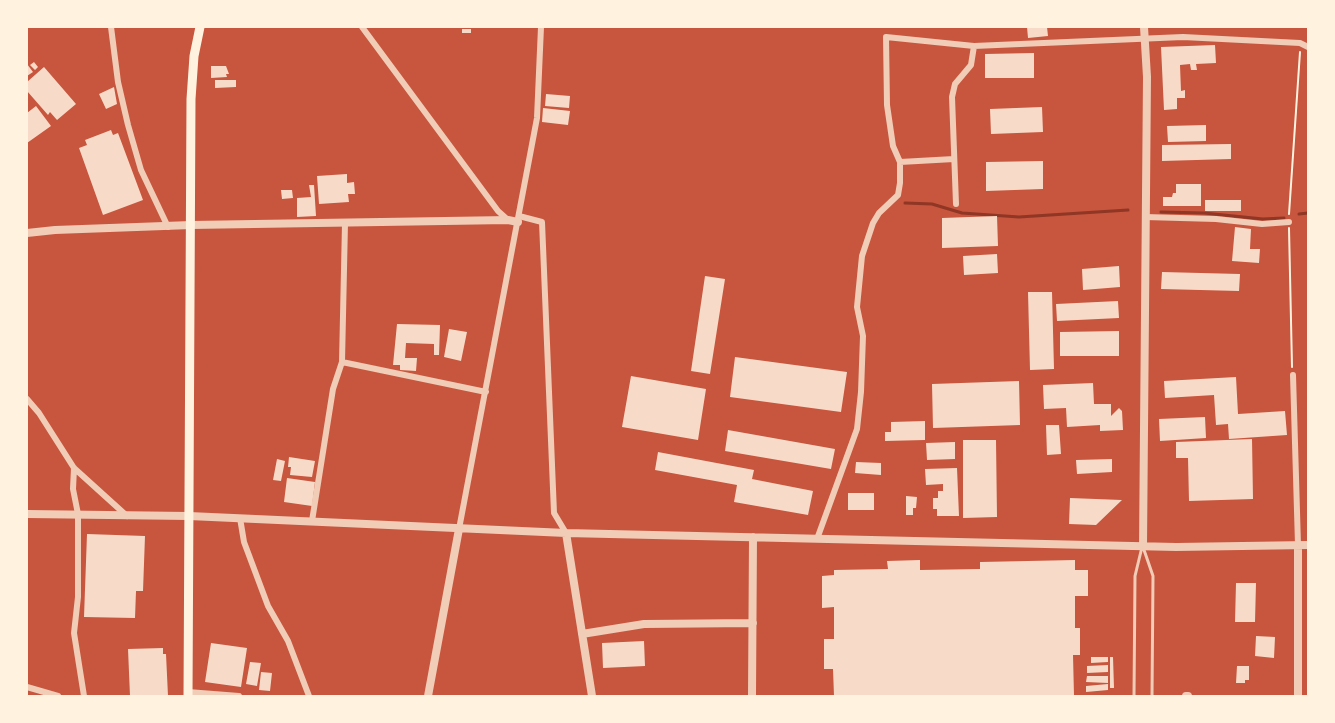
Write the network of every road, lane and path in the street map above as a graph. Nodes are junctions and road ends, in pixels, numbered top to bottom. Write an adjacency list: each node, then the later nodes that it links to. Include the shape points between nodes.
1 (111, 27): 19 (street, via 128,125 141,170)
2 (200, 27): 18 (main road, via 191,99)
3 (362, 27): 15 (street)
4 (541, 27): 14 (street, via 537,118)
5 (1144, 27): 6 (street)
6 (1146, 39): 7 (street); 8 (street); 13 (street)
7 (1300, 43): 9 (street); 16 (path)
8 (974, 46): 10 (street, via 971,65 955,84 952,97); 11 (street, via 886,37 886,105)
9 (1308, 47)
10 (954, 159): 11 (street); 12 (street)
11 (900, 162): 35 (street, via 898,195 879,213 861,256 857,307 863,336 857,429)
12 (956, 204)
13 (1146, 217): 16 (street); 38 (street)
14 (518, 219): 15 (street); 23 (street); 33 (street, via 542,222 554,513)
15 (508, 220): 17 (street)
16 (1289, 222): 22 (path)
17 (345, 223): 18 (street); 21 (street)
18 (190, 225): 19 (street); 29 (main road)
19 (168, 227): 20 (street)
20 (27, 233)
21 (342, 362): 23 (street); 31 (street, via 333,389)
22 (1293, 375): 36 (street)
23 (486, 392): 32 (street)
24 (27, 399): 25 (street)
25 (74, 468): 27 (street); 28 (street)
26 (27, 514): 27 (street)
27 (78, 514): 28 (street); 45 (street, via 74,633)
28 (127, 516): 29 (street)
29 (189, 516): 30 (street); 42 (main road)
30 (240, 518): 31 (street); 47 (street, via 244,542 268,606 288,641)
31 (312, 521): 32 (street)
32 (459, 530): 33 (street); 48 (street)
33 (566, 533): 34 (street); 40 (street)
34 (753, 537): 35 (street); 39 (street)
35 (817, 539): 38 (street)
36 (1298, 545): 37 (street); 38 (street); 52 (street)
37 (1308, 545)
38 (1143, 546): 43 (lane, via 1153,576); 51 (lane, via 1135,576)
39 (753, 623): 40 (street, via 644,624); 50 (street)
40 (582, 634): 49 (street)
41 (27, 687): 44 (street)
42 (188, 694): 46 (street)
43 (1152, 695)
44 (58, 696)
45 (84, 696)
46 (239, 696)
47 (309, 696)
48 (428, 696)
49 (592, 696)
50 (752, 696)
51 (1134, 696)
52 (1298, 696)

